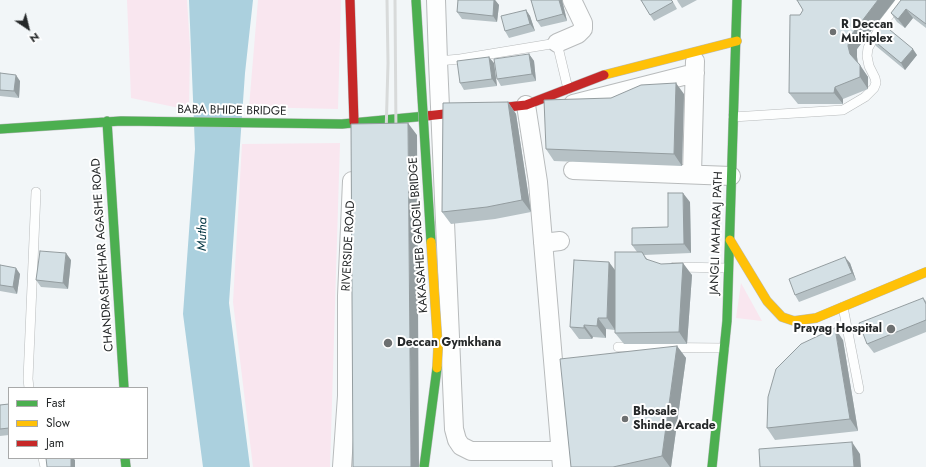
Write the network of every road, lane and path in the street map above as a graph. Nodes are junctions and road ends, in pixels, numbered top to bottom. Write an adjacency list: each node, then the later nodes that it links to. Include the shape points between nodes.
1 (350, 0): 17 (street)
2 (416, 0): 36 (street, KAKASAHEB GADGIL BRIDGE, bridge, via 438,348)
3 (436, 0): 10 (street)
4 (572, 0): 8 (street, via 583,23 583,29 578,34)
5 (738, 0): 7 (street, JANGLI MAHARAJ PATH)
6 (901, 0): 15 (lane, via 868,48 869,66 876,83 865,97 843,110)
7 (737, 41): 9 (street, BABA BHIDE BRIDGE); 15 (street, JANGLI MAHARAJ PATH)
8 (557, 43): 10 (lane); 12 (lane)
9 (696, 50): 11 (street); 12 (street, BABA BHIDE BRIDGE, via 611,72)
10 (438, 61): 14 (street)
11 (694, 73): 12 (street); 21 (street)
12 (570, 96): 13 (street, BABA BHIDE BRIDGE)
13 (526, 105): 14 (street, BABA BHIDE BRIDGE); 34 (street, via 538,182 552,242)
14 (441, 115): 17 (street, BABA BHIDE BRIDGE); 34 (street, via 454,429 457,440 461,446 471,451)
15 (734, 117): 22 (street, JANGLI MAHARAJ PATH)
16 (107, 121): 17 (street, BABA BHIDE BRIDGE); 18 (street, BABA BHIDE BRIDGE, via 14,130); 32 (street, CHANDRASHEKHAR AGASHE ROAD)
17 (350, 128)
18 (0, 129)
19 (353, 162): 35 (street, RIVERSIDE ROAD, via 347,296 347,396)
20 (573, 170): 21 (street)
21 (692, 174): 22 (street)
22 (731, 176): 24 (street, JANGLI MAHARAJ PATH)
23 (36, 192): 31 (lane)
24 (730, 240): 26 (street, JANGLI MAHARAJ PATH); 28 (street, via 767,301 782,317 794,321 816,318)
25 (668, 267): 26 (lane)
26 (728, 268): 30 (street, JANGLI MAHARAJ PATH)
27 (926, 272): 28 (street)
28 (843, 307): 33 (lane)
29 (618, 347): 30 (lane)
30 (724, 348): 37 (street, JANGLI MAHARAJ PATH)
31 (29, 387)
32 (124, 387)
33 (858, 389)
34 (562, 459)
35 (342, 467)
36 (424, 467)
37 (712, 467)

